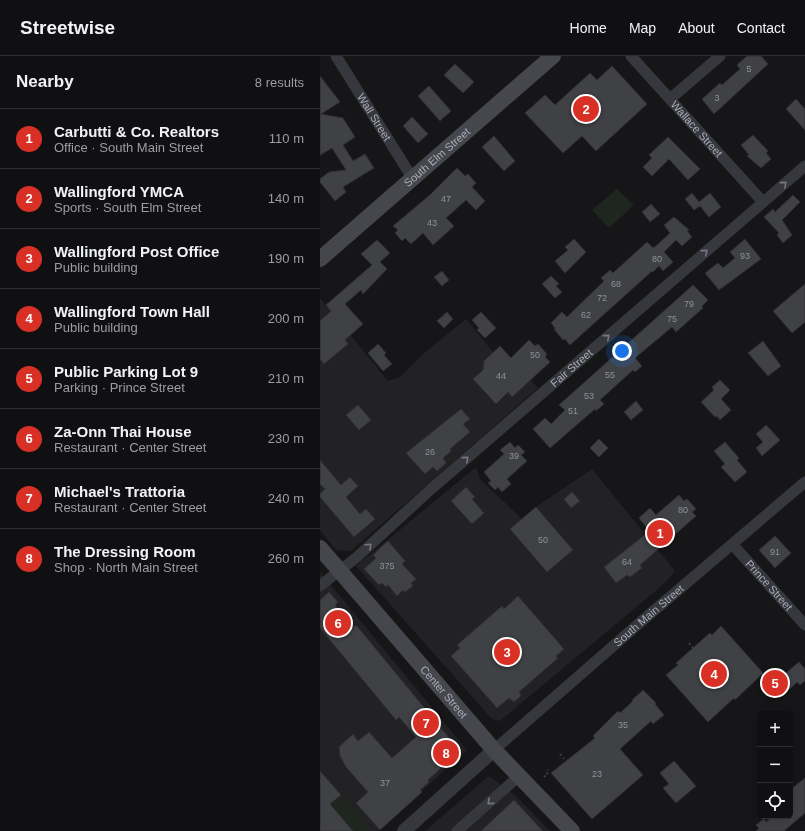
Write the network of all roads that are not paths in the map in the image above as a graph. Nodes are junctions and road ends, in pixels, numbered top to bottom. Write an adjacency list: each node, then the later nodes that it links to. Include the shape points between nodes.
1 (336, 56): 7 (street, Wall Street)
2 (631, 56): 5 (street, Wallace Street)
3 (720, 56): 5 (street)
4 (546, 58): 7 (main road, South Elm Street)
5 (670, 99): 8 (street, Wallace Street)
6 (805, 166): 8 (street, Fair Street, one-way to 6)
7 (413, 178): 9 (main road, South Elm Street)
8 (763, 202): 13 (street, Fair Street, one-way to 8)
9 (320, 259)
10 (805, 482): 11 (street, South Main Street)
11 (733, 545): 15 (street, Prince Street); 16 (street, South Main Street)
12 (320, 548): 13 (main road, Center Street)
13 (340, 571): 14 (street, Fair Street); 16 (main road, Center Street)
14 (320, 586)
15 (805, 626)
16 (494, 750): 17 (main road, Center Street); 18 (street)
17 (519, 776): 19 (street, one-way to 19); 20 (main road, Center Street)
18 (404, 831)
19 (457, 831)
20 (572, 831)

